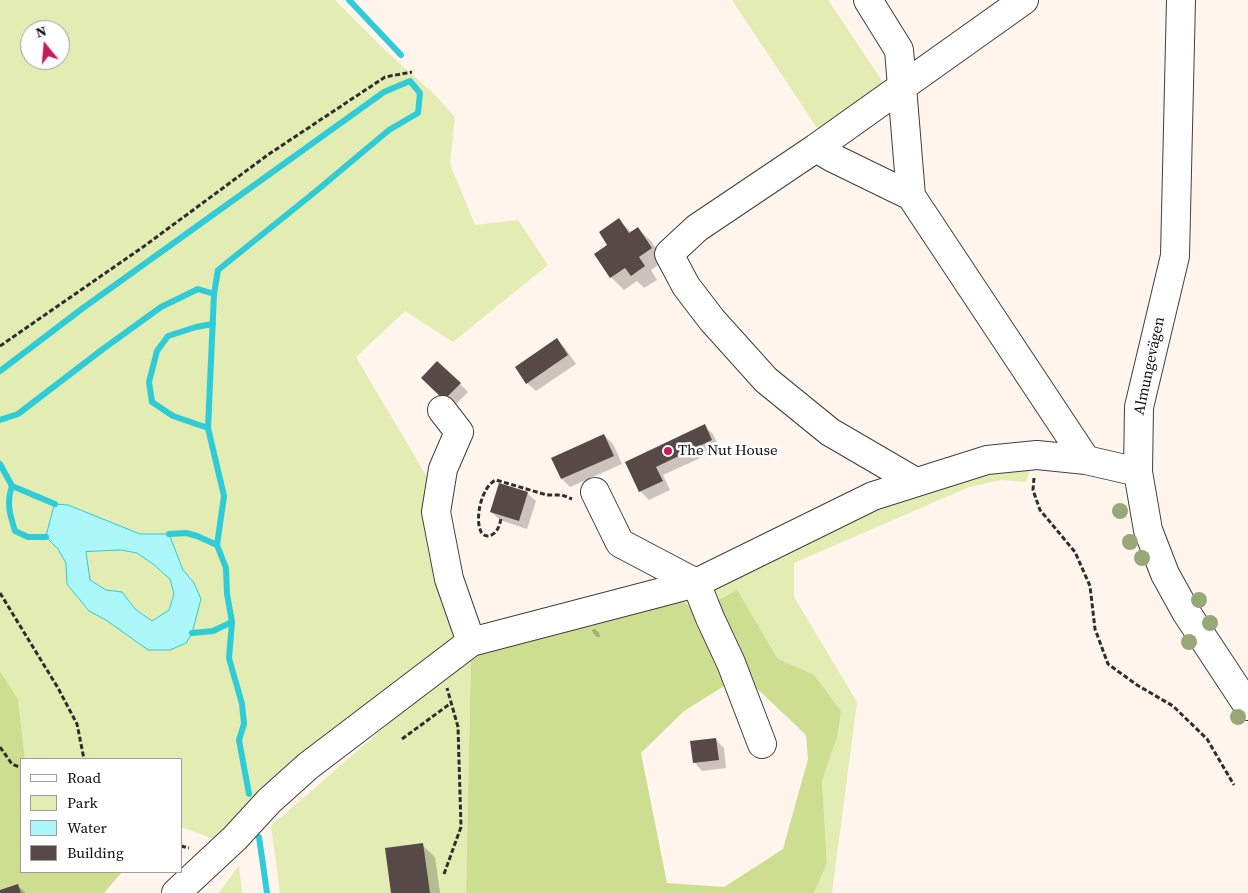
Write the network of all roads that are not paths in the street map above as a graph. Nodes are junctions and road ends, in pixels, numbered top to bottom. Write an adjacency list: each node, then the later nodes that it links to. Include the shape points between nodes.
1 (868, 0): 5 (street, via 899,50)
2 (1024, 0): 5 (street)
3 (1164, 0): 4 (street)
4 (1181, 13): 10 (street, Almungevägen, via 1175,256 1139,407)
5 (903, 86): 6 (street); 7 (street)
6 (816, 148): 7 (street); 11 (street, via 697,228 669,254 686,286 712,320 766,380 830,432)
7 (911, 196): 9 (street)
8 (442, 410): 14 (street, via 459,432 443,469 436,512 449,579)
9 (1086, 460): 10 (street); 11 (street, via 1037,455 987,460)
10 (1138, 472): 15 (street, Almungevägen, via 1148,530 1165,574)
11 (914, 482): 13 (street, via 873,496)
12 (595, 492): 13 (street, via 620,543)
13 (696, 583): 14 (street); 16 (street)
14 (471, 642): 17 (street, via 308,766)
15 (1248, 706)
16 (762, 744)
17 (176, 893)

